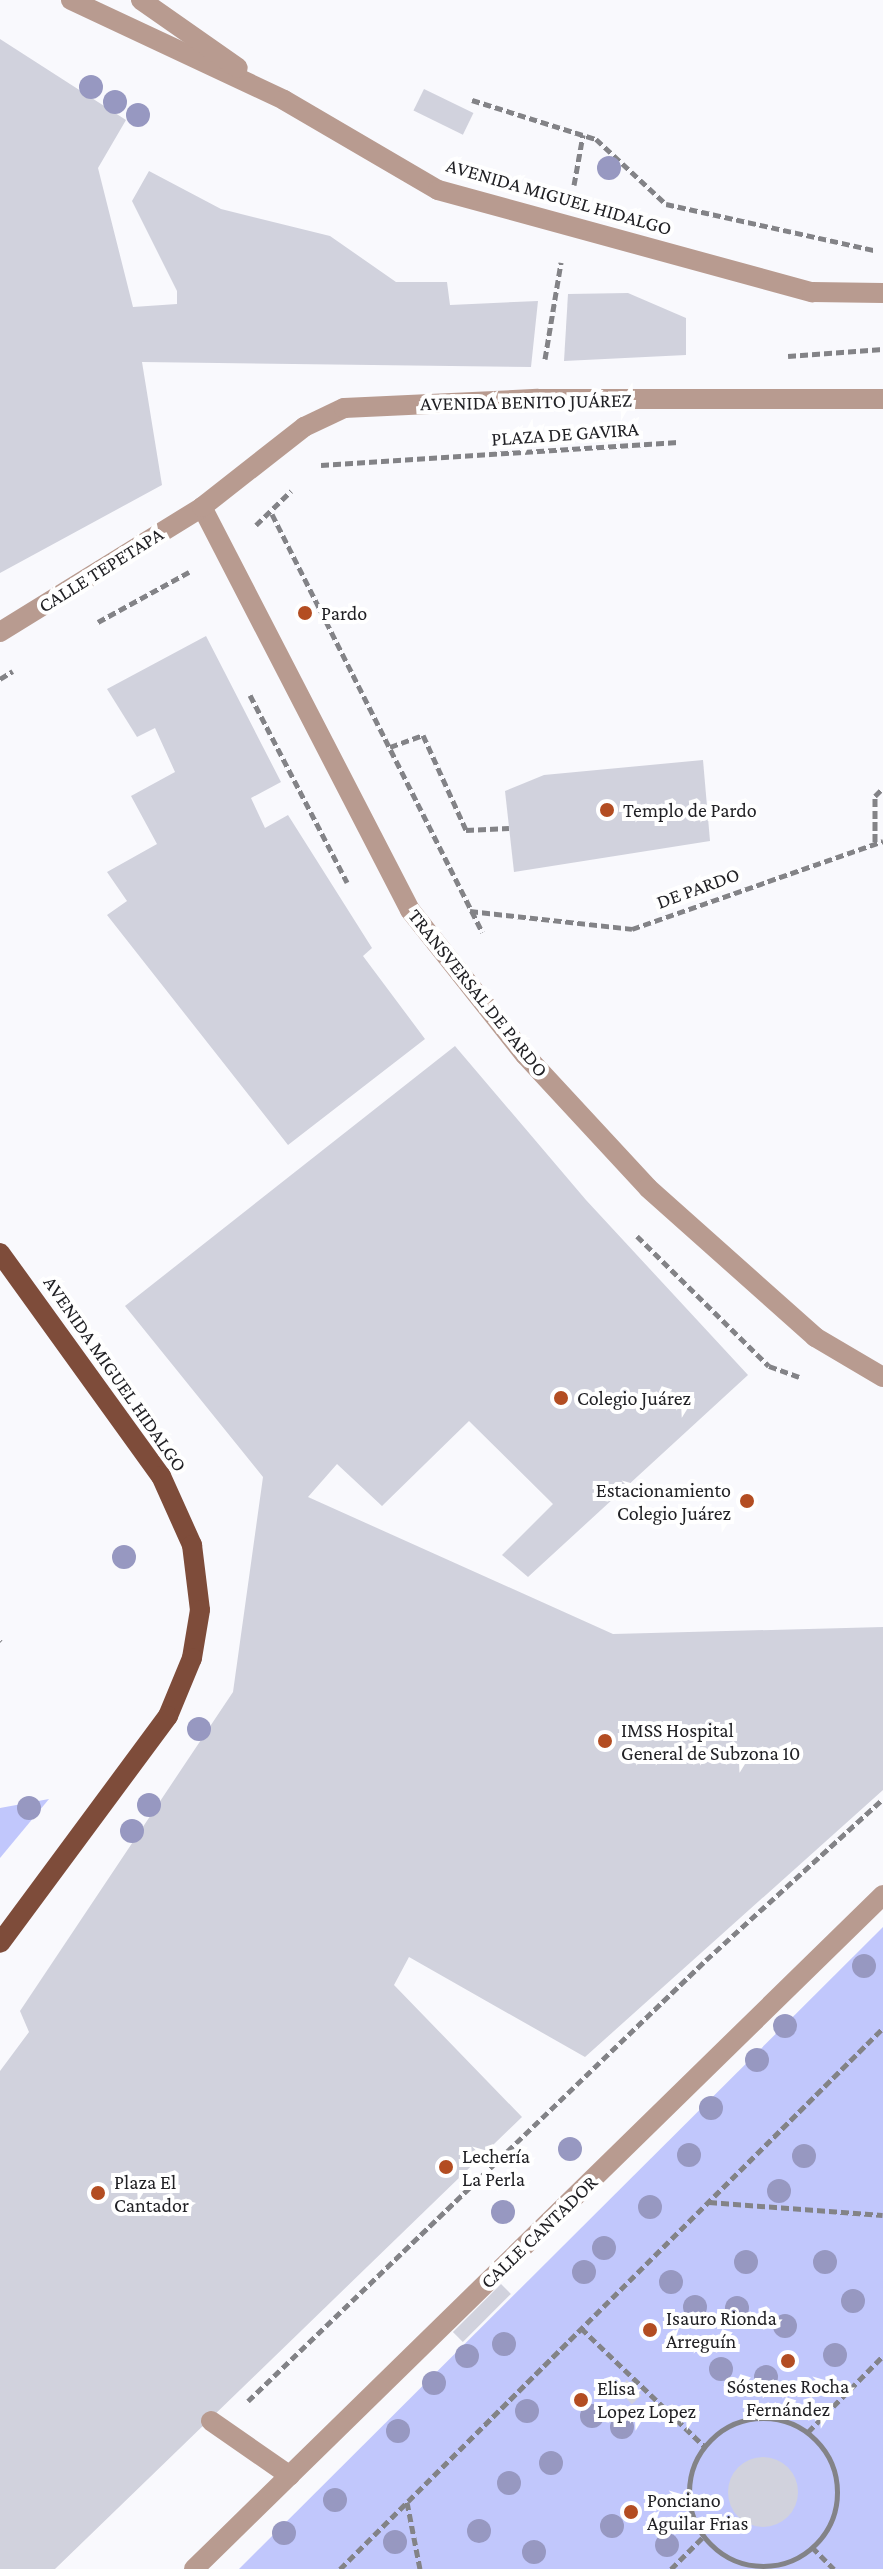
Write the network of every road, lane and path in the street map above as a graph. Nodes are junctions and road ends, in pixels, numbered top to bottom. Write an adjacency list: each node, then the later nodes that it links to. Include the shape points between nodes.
1 (71, 0): 3 (street, AVENIDA MIGUEL HIDALGO)
2 (141, 0): 3 (street)
3 (284, 100): 8 (street, AVENIDA MIGUEL HIDALGO, via 438,190 812,292)
4 (472, 100): 5 (path)
5 (583, 135): 6 (path); 7 (path, via 596,139 666,204)
6 (578, 158)
7 (882, 252)
8 (883, 293)
9 (883, 399): 13 (street, AVENIDA BENITO JUÁREZ, via 538,399 344,408 304,427)
10 (692, 441): 11 (path, PLAZA DE GAVIRA)
11 (310, 466)
12 (301, 478): 15 (path, via 272,514)
13 (202, 507): 14 (street, CALLE TEPETAPA); 23 (street, TRANSVERSAL DE PARDO, via 410,910 525,1055 648,1188 815,1337)
14 (0, 632)
15 (390, 747): 17 (path, via 423,735 466,830); 20 (path)
16 (883, 788): 19 (path, via 875,796)
17 (509, 828)
18 (883, 841): 19 (path, DE PARDO)
19 (875, 842): 20 (path, DE PARDO, via 632,929)
20 (470, 911): 21 (path)
21 (485, 939)
22 (0, 1253): 26 (main road, AVENIDA MIGUEL HIDALGO, via 161,1476 192,1545 200,1610 192,1658 168,1716)
23 (883, 1377)
24 (883, 1799): 32 (path)
25 (883, 1895): 35 (street, CALLE CANTADOR)
26 (0, 1943)
27 (883, 2028): 28 (path)
28 (709, 2202): 29 (path); 30 (path)
29 (883, 2215)
30 (581, 2328): 34 (path); 36 (path)
31 (883, 2356): 33 (path)
32 (216, 2424): 35 (street)
33 (808, 2432): 34 (path, via 775,2419 742,2420); 38 (path, via 823,2447 837,2488 826,2531)
34 (704, 2446): 37 (path, via 687,2491 691,2515)
35 (290, 2476): 39 (street, CALLE CANTADOR)
36 (407, 2502): 40 (path); 41 (path)
37 (703, 2537): 38 (path, via 720,2554 755,2565 791,2561); 42 (path)
38 (812, 2547): 43 (path)
39 (194, 2569)
40 (340, 2569)
41 (420, 2569)
42 (671, 2569)
43 (834, 2569)

